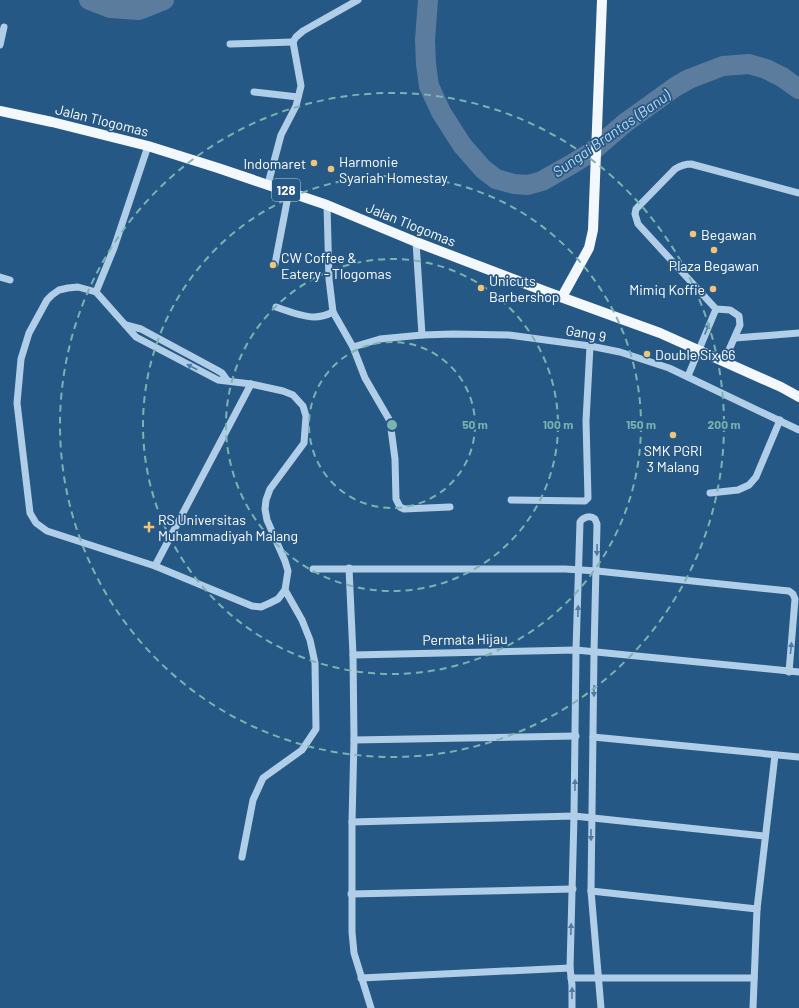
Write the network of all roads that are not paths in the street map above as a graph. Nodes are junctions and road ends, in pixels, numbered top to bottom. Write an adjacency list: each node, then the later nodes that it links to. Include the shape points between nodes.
1 (358, 0): 4 (street, via 302,31)
2 (602, 0): 20 (main road, via 594,230 589,248)
3 (4, 27): 6 (street)
4 (293, 42): 5 (street); 8 (street, via 300,86)
5 (230, 44)
6 (0, 45)
7 (254, 92): 8 (street)
8 (298, 97): 11 (street, via 281,135)
9 (0, 111): 10 (main road, Jalan Tlogomas / 128)
10 (148, 146): 11 (main road, Jalan Tlogomas / 128); 19 (street, via 114,248)
11 (268, 184): 12 (main road, Jalan Tlogomas / 128)
12 (289, 191): 14 (main road, Jalan Tlogomas / 128); 16 (street)
13 (799, 193): 22 (street, via 686,164 675,169 636,209 638,224)
14 (327, 204): 15 (main road, Jalan Tlogomas / 128); 23 (street, via 328,279)
15 (416, 242): 20 (main road, Jalan Tlogomas / 128); 25 (street)
16 (275, 264)
17 (0, 277): 18 (street)
18 (10, 280)
19 (96, 292): 32 (street, via 126,325 141,329 222,373 228,380); 39 (street, via 68,288 52,295 29,333 21,359 17,403 30,513 36,524 47,531)
20 (562, 297): 29 (main road, Jalan Tlogomas / 128)
21 (276, 307): 23 (street, via 314,318)
22 (716, 309): 26 (street, via 730,310 739,316 740,325); 29 (street, one-way to 22)
23 (333, 312): 28 (street)
24 (799, 333): 26 (street)
25 (422, 335): 27 (street, Gang 9, via 509,335); 28 (street, Gang 9, via 380,339)
26 (735, 338): 30 (street)
27 (590, 346): 31 (street, Gang 9, via 620,352); 37 (street, via 586,421 588,498 585,501)
28 (353, 347): 38 (street, via 365,378 390,421 398,504 404,509)
29 (698, 349): 30 (main road, Jalan Tlogomas / 128); 31 (street)
30 (724, 361): 33 (main road, Jalan Tlogomas / 128)
31 (688, 376): 34 (street, Gang 9)
32 (251, 384): 39 (street); 44 (street, via 293,395 306,416 304,442 270,489 265,508 288,571)
33 (799, 397)
34 (780, 420): 35 (street, Gang 9); 36 (street, via 756,477 749,485 738,490)
35 (799, 430)
36 (710, 493)
37 (511, 500)
38 (450, 507)
39 (155, 566): 44 (street, via 252,606 270,604)
40 (349, 568): 41 (street); 42 (street); 48 (street)
41 (313, 569)
42 (579, 570): 43 (street); 43 (street, one-way to 43, via 580,522 585,517 593,517 597,524); 46 (street, one-way to 42)
43 (597, 571): 45 (street, via 789,591 795,599); 47 (street)
44 (285, 590): 60 (street, via 310,640 315,663 316,729 302,750 263,778 253,800)
45 (796, 626): 49 (street, one-way to 45)
46 (576, 650): 47 (street, Permata Hijau); 48 (street, Permata Hijau); 51 (street)
47 (594, 652): 49 (street, Permata Hijau); 52 (street, one-way to 52)
48 (353, 654): 53 (street)
49 (789, 672): 50 (street, Permata Hijau)
50 (799, 672)
51 (576, 736): 53 (street); 56 (street, one-way to 51)
52 (593, 737): 54 (street); 57 (street)
53 (354, 740): 58 (street)
54 (775, 755): 55 (street); 59 (street)
55 (799, 757)
56 (574, 816): 57 (street); 58 (street); 61 (street)
57 (592, 817): 59 (street); 62 (street, one-way to 62)
58 (352, 822): 63 (street)
59 (765, 836): 64 (street)
60 (242, 857)
61 (573, 889): 63 (street); 65 (street, one-way to 61)
62 (591, 891): 64 (street); 68 (street)
63 (351, 894): 66 (street, via 354,953)
64 (756, 909): 69 (street)
65 (570, 968): 66 (street); 67 (street)
66 (361, 978): 70 (street)
67 (571, 978): 68 (street); 71 (street, one-way to 67)
68 (599, 978): 69 (street); 72 (street)
69 (754, 978): 73 (street)
70 (371, 1008)
71 (572, 1008)
72 (601, 1008)
73 (753, 1008)

